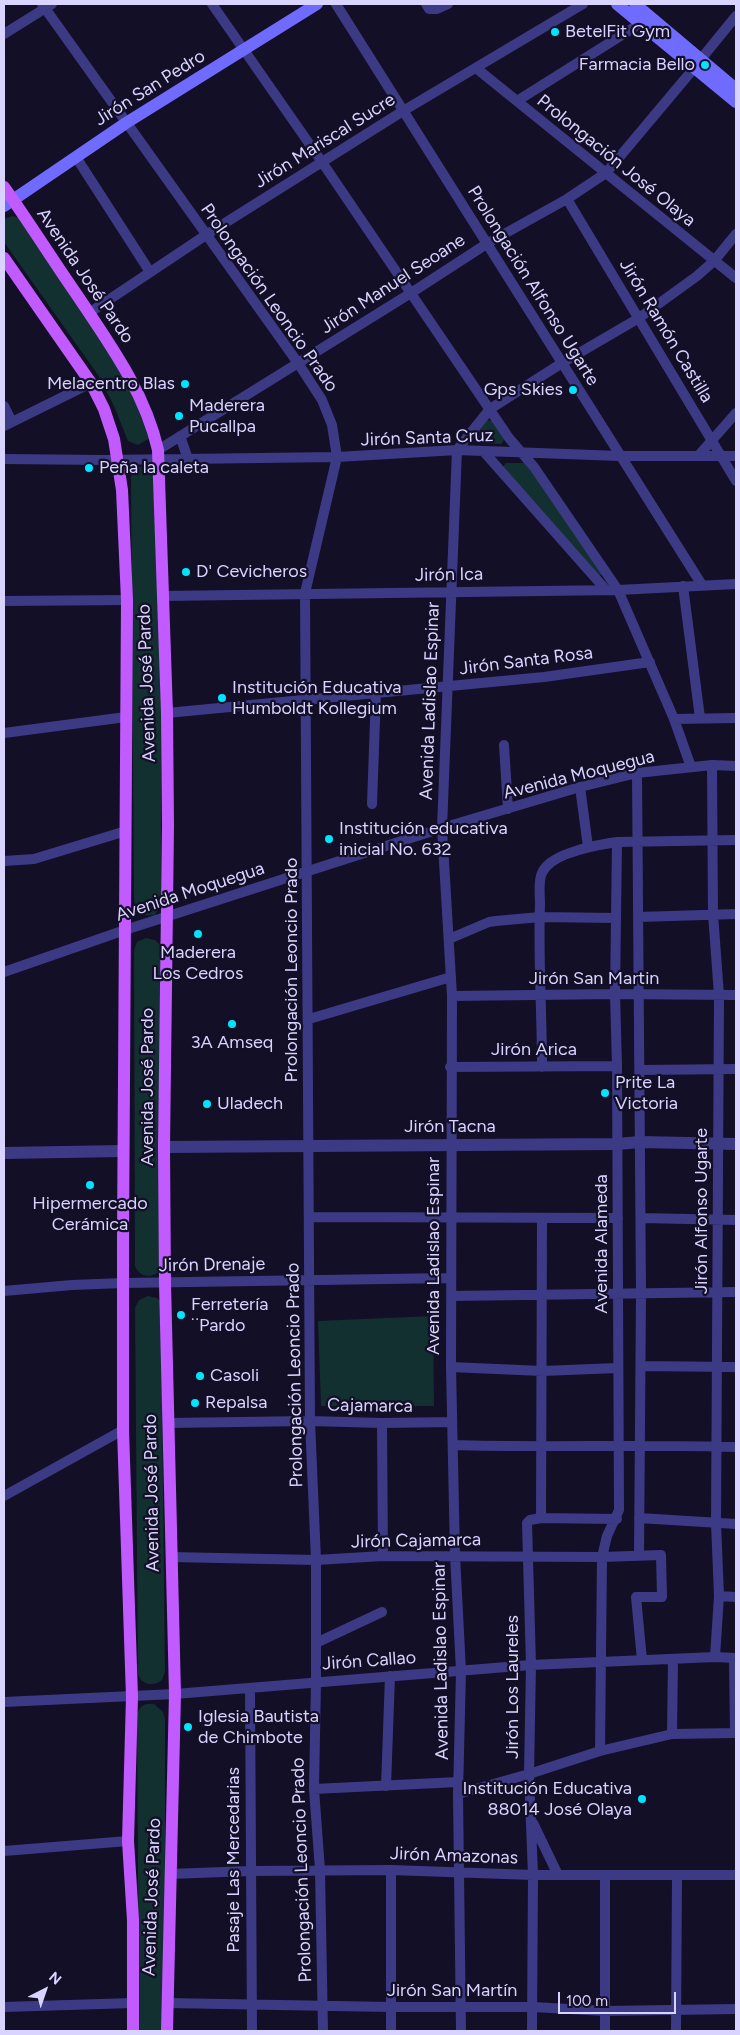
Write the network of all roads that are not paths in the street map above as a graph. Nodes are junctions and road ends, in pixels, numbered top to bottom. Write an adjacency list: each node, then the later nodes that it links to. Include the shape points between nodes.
1 (212, 4): 13 (street)
2 (317, 4): 13 (main road, Jirón San Pedro)
3 (336, 4): 19 (street, Prolongación Alfonso Ugarte)
4 (426, 4): 5 (street, via 433,10)
5 (448, 4)
6 (583, 4): 15 (street, Jirón Mariscal Sucre)
7 (617, 4): 11 (main road)
8 (635, 4): 14 (main road)
9 (46, 5): 12 (street); 20 (street, Prolongación Leoncio Prado)
10 (736, 16): 14 (street, Jirón Manuel Seoane)
11 (641, 23): 14 (main road); 17 (street)
12 (4, 34)
13 (244, 50): 20 (main road, Jirón San Pedro); 22 (street)
14 (698, 63): 16 (main road); 18 (main road); 23 (street, Jirón Manuel Seoane)
15 (476, 68): 17 (street, Prolongación José Olaya); 19 (street, Jirón Mariscal Sucre)
16 (736, 89)
17 (517, 101): 23 (street, Prolongación José Olaya)
18 (736, 102)
19 (403, 110): 22 (street, Jirón Mariscal Sucre); 29 (street, Prolongación Alfonso Ugarte)
20 (126, 123): 21 (main road, Jirón San Pedro); 28 (street, Prolongación Leoncio Prado)
21 (76, 156): 26 (main road, Jirón San Pedro); 32 (street)
22 (322, 162): 28 (street, Jirón Mariscal Sucre); 34 (street)
23 (606, 173): 25 (street, Jirón Manuel Seoane); 31 (street, Prolongación José Olaya)
24 (4, 187): 26 (main road, Avenida José Pardo)
25 (567, 199): 29 (street, Jirón Manuel Seoane); 36 (street, Jirón Ramón Castilla)
26 (8, 203): 35 (main road, Avenida José Pardo)
27 (736, 234): 31 (street)
28 (206, 235): 32 (street, Jirón Mariscal Sucre); 37 (street, Prolongación Leoncio Prado)
29 (488, 243): 34 (street, Jirón Manuel Seoane); 38 (street, Prolongación Alfonso Ugarte)
30 (4, 258): 39 (main road, Avenida José Pardo)
31 (714, 261): 33 (street, Prolongación José Olaya); 36 (street)
32 (150, 272): 35 (street, Jirón Mariscal Sucre)
33 (736, 278)
34 (412, 293): 37 (street, Jirón Manuel Seoane); 41 (street)
35 (89, 313): 49 (main road, Avenida José Pardo, via 140,397 152,424)
36 (639, 318): 38 (street); 45 (street, Jirón Ramón Castilla)
37 (298, 363): 44 (street, Jirón Manuel Seoane); 54 (street, Prolongación Leoncio Prado, via 322,400 332,425)
38 (562, 363): 41 (street); 50 (street, Prolongación Alfonso Ugarte)
39 (91, 384): 43 (street); 57 (main road, Avenida José Pardo, via 104,409)
40 (4, 406): 43 (street)
41 (490, 408): 46 (street); 48 (street)
42 (736, 413): 45 (street)
43 (8, 424)
44 (180, 436): 49 (street, Jirón Manuel Seoane); 56 (street)
45 (713, 440): 51 (street); 52 (street, Jirón Ramón Castilla)
46 (457, 450): 47 (street, Jirón Santa Cruz); 54 (street, Jirón Santa Cruz); 64 (street, Avenida Ladislao Espinar)
47 (484, 452): 48 (street, Jirón Santa Cruz); 62 (street)
48 (521, 452): 50 (street, Jirón Santa Cruz); 63 (street)
49 (158, 454): 56 (street, Jirón Santa Cruz); 57 (street, Jirón Santa Cruz); 66 (main road, Avenida José Pardo)
50 (620, 456): 51 (street, Jirón Santa Cruz); 60 (street, Prolongación Alfonso Ugarte)
51 (699, 456): 52 (street, Jirón Santa Cruz)
52 (722, 456): 53 (street, Jirón Santa Cruz); 58 (street, Jirón Ramón Castilla)
53 (736, 456)
54 (337, 457): 56 (street, Jirón Santa Cruz); 65 (street, Prolongación Leoncio Prado)
55 (4, 459): 57 (street, Jirón Santa Cruz)
56 (188, 459)
57 (118, 460): 67 (main road, Avenida José Pardo)
58 (736, 481)
59 (736, 584): 60 (street, Jirón Ica)
60 (702, 585): 61 (street, Jirón Ica)
61 (683, 586): 63 (street, Jirón Ica); 75 (street)
62 (606, 590): 63 (street, Jirón Ica); 64 (street, Jirón Ica)
63 (618, 590): 69 (street)
64 (450, 592): 65 (street, Jirón Ica); 70 (street, Avenida Ladislao Espinar)
65 (305, 593): 66 (street, Jirón Ica); 72 (street, Prolongación Leoncio Prado)
66 (162, 596): 73 (main road, Avenida José Pardo)
67 (127, 600): 68 (street); 74 (main road, Avenida José Pardo)
68 (4, 601)
69 (650, 662): 70 (street, Jirón Santa Rosa); 77 (street)
70 (448, 686): 71 (street, Jirón Santa Rosa); 87 (street, Avenida Ladislao Espinar)
71 (376, 693): 72 (street, Jirón Santa Rosa); 85 (street)
72 (306, 699): 73 (street, Jirón Santa Rosa); 95 (street, Prolongación Leoncio Prado)
73 (167, 713): 98 (main road, Avenida José Pardo)
74 (126, 717): 78 (street); 88 (main road, Avenida José Pardo)
75 (700, 718): 76 (street); 77 (street)
76 (736, 718)
77 (674, 719): 82 (street)
78 (4, 733)
79 (504, 745): 86 (street)
80 (712, 765): 81 (street, Avenida Moquegua); 82 (street, Avenida Moquegua); 89 (street, Jirón Alfonso Ugarte)
81 (736, 766)
82 (691, 767): 83 (street, Avenida Moquegua)
83 (637, 773): 84 (street, Avenida Moquegua); 92 (street)
84 (580, 787): 86 (street, Avenida Moquegua); 93 (street)
85 (372, 804)
86 (508, 809): 87 (street, Avenida Moquegua)
87 (442, 828): 95 (street, Avenida Moquegua); 103 (street, Avenida Ladislao Espinar)
88 (126, 831): 94 (street, via 34,859); 102 (main road, Avenida José Pardo)
89 (712, 840): 90 (street); 92 (street); 96 (street, Jirón Alfonso Ugarte)
90 (736, 840)
91 (617, 842): 92 (street); 93 (street); 101 (street, Avenida Alameda)
92 (637, 842): 100 (street)
93 (588, 847): 99 (street, via 549,864 541,874)
94 (4, 861)
95 (307, 871): 98 (street, Avenida Moquegua); 112 (street, Prolongación Leoncio Prado)
96 (713, 914): 97 (street); 100 (street); 109 (street, Jirón Alfonso Ugarte)
97 (736, 914)
98 (167, 916): 102 (street, Avenida Moquegua); 125 (main road, Avenida José Pardo)
99 (540, 917): 101 (street); 103 (street, via 489,922); 108 (street)
100 (638, 917): 107 (street)
101 (616, 918): 106 (street, Avenida Alameda)
102 (125, 930): 104 (street, Avenida Moquegua); 126 (main road, Avenida José Pardo)
103 (449, 939): 105 (street, Avenida Ladislao Espinar)
104 (4, 972)
105 (451, 977): 111 (street, Avenida Ladislao Espinar); 112 (street)
106 (615, 994): 107 (street, Jirón San Martin); 108 (street, Jirón San Martin); 114 (street, Avenida Alameda)
107 (638, 994): 109 (street, Jirón San Martin); 117 (street)
108 (542, 995): 111 (street, Jirón San Martin); 115 (street)
109 (719, 995): 110 (street, Jirón San Martin); 118 (street, Jirón Alfonso Ugarte)
110 (736, 995)
111 (452, 996): 113 (street, Avenida Ladislao Espinar)
112 (309, 1019): 120 (street, Prolongación Leoncio Prado)
113 (450, 1066): 115 (street, Jirón Arica); 121 (street, Avenida Ladislao Espinar)
114 (617, 1066): 115 (street, Jirón Arica); 122 (street, Avenida Alameda)
115 (542, 1067)
116 (736, 1069): 118 (street)
117 (640, 1070): 118 (street); 119 (street)
118 (717, 1070): 123 (street, Jirón Alfonso Ugarte)
119 (640, 1142): 122 (street, Jirón Tacna); 123 (street, Jirón Tacna); 132 (street)
120 (309, 1144): 121 (street, Jirón Tacna); 125 (street, Jirón Tacna); 129 (street, Prolongación Leoncio Prado)
121 (450, 1144): 122 (street, Jirón Tacna); 128 (street, Avenida Ladislao Espinar)
122 (617, 1144): 131 (street, Avenida Alameda)
123 (718, 1144): 124 (street, Jirón Tacna); 133 (street, Jirón Alfonso Ugarte)
124 (736, 1144)
125 (164, 1147): 138 (main road, Avenida José Pardo)
126 (123, 1151): 127 (street); 137 (main road, Avenida José Pardo)
127 (4, 1153)
128 (450, 1216): 129 (street); 130 (street); 135 (street, Avenida Ladislao Espinar)
129 (309, 1217): 136 (street, Prolongación Leoncio Prado)
130 (542, 1218): 131 (street); 143 (street)
131 (618, 1218): 144 (street, Avenida Alameda)
132 (641, 1218): 133 (street); 141 (street)
133 (718, 1220): 134 (street); 142 (street, Jirón Alfonso Ugarte)
134 (736, 1220)
135 (451, 1278): 136 (street, Jirón Drenaje); 145 (street, Avenida Ladislao Espinar)
136 (310, 1279): 138 (street, Jirón Drenaje); 152 (street, Prolongación Leoncio Prado)
137 (123, 1283): 138 (street, Jirón Drenaje); 139 (street, Jirón Drenaje); 156 (main road, Avenida José Pardo)
138 (165, 1283): 154 (main road, Avenida José Pardo)
139 (4, 1291)
140 (736, 1292): 142 (street)
141 (641, 1293): 142 (street); 144 (street); 146 (street)
142 (718, 1293): 147 (street, Jirón Alfonso Ugarte)
143 (542, 1294): 144 (street); 145 (street); 151 (street)
144 (618, 1294): 150 (street, Avenida Alameda)
145 (452, 1296): 149 (street, Avenida Ladislao Espinar)
146 (641, 1366): 147 (street); 159 (street)
147 (718, 1367): 148 (street); 160 (street, Jirón Alfonso Ugarte)
148 (736, 1367)
149 (451, 1368): 151 (street); 153 (street, Avenida Ladislao Espinar)
150 (618, 1368): 151 (street); 158 (street, Avenida Alameda)
151 (542, 1371): 161 (street)
152 (310, 1421): 154 (street, Cajamarca); 155 (street, Cajamarca); 175 (street, Prolongación Leoncio Prado)
153 (452, 1422): 155 (street, Cajamarca); 157 (street, Avenida Ladislao Espinar)
154 (168, 1423): 173 (main road, Avenida José Pardo)
155 (382, 1423): 171 (street)
156 (124, 1430): 163 (street); 191 (main road, Avenida José Pardo)
157 (452, 1445): 161 (street); 169 (street, Avenida Ladislao Espinar)
158 (618, 1445): 159 (street); 161 (street); 166 (street, Avenida Alameda, via 619,1510)
159 (640, 1445): 160 (street); 165 (street)
160 (717, 1446): 162 (street); 167 (street, Jirón Alfonso Ugarte)
161 (542, 1447): 164 (street)
162 (736, 1447)
163 (4, 1496)
164 (541, 1518): 166 (street); 172 (street, Jirón Los Laureles, via 527,1523)
165 (639, 1518): 167 (street); 170 (street)
166 (616, 1519): 174 (street, Avenida Alameda, via 607,1536)
167 (716, 1522): 168 (street); 176 (street, Jirón Alfonso Ugarte)
168 (736, 1524)
169 (455, 1555): 171 (street, Jirón Cajamarca); 172 (street, Jirón Cajamarca); 186 (street, Avenida Ladislao Espinar)
170 (639, 1555): 174 (street, Jirón Cajamarca); 182 (street, Jirón Cajamarca, via 661,1555 662,1597 636,1597)
171 (383, 1556): 175 (street, Jirón Cajamarca)
172 (527, 1556): 174 (street, Jirón Cajamarca); 185 (street, Jirón Los Laureles)
173 (171, 1557): 175 (street, Jirón Cajamarca); 190 (main road, Avenida José Pardo)
174 (602, 1557): 184 (street, Avenida Alameda)
175 (316, 1560): 179 (street, Prolongación Leoncio Prado)
176 (719, 1596): 177 (street); 180 (street, Jirón Alfonso Ugarte)
177 (736, 1597)
178 (382, 1612): 179 (street)
179 (316, 1643): 188 (street, Prolongación Leoncio Prado)
180 (715, 1657): 181 (street, Jirón Callao); 183 (street, Jirón Callao)
181 (735, 1658): 193 (street)
182 (642, 1660): 183 (street, Jirón Callao); 184 (street, Jirón Callao)
183 (673, 1660): 194 (street)
184 (600, 1663): 185 (street, Jirón Callao); 195 (street, Avenida Alameda)
185 (531, 1665): 186 (street, Jirón Callao); 196 (street, Jirón Los Laureles)
186 (461, 1671): 187 (street, Jirón Callao); 197 (street, Avenida Ladislao Espinar)
187 (390, 1676): 188 (street, Jirón Callao); 198 (street)
188 (316, 1682): 189 (street, Jirón Callao); 199 (street, Prolongación Leoncio Prado)
189 (250, 1688): 190 (street, Jirón Callao); 206 (street, Pasaje Las Mercedarias)
190 (176, 1694): 191 (street, Jirón Callao); 208 (main road, Avenida José Pardo)
191 (132, 1697): 192 (street, Jirón Callao); 202 (main road, Avenida José Pardo)
192 (4, 1702)
193 (736, 1733): 194 (street)
194 (672, 1734): 195 (street)
195 (600, 1752): 196 (street)
196 (529, 1774): 200 (street); 201 (street, Jirón Los Laureles)
197 (458, 1782): 198 (street); 200 (street, Avenida Ladislao Espinar)
198 (386, 1786): 199 (street)
199 (314, 1789): 204 (street, Prolongación Leoncio Prado)
200 (458, 1794): 207 (street, Avenida Ladislao Espinar)
201 (531, 1818): 209 (street, Jirón Los Laureles); 210 (street)
202 (128, 1841): 203 (street); 214 (main road, Avenida José Pardo, via 133,1920)
203 (4, 1851)
204 (320, 1870): 205 (street, Jirón Amazonas); 206 (street, Jirón Amazonas); 218 (street, Prolongación Leoncio Prado)
205 (392, 1870): 207 (street, Jirón Amazonas); 219 (street)
206 (250, 1871): 208 (street, Jirón Amazonas); 216 (street, Pasaje Las Mercedarias)
207 (460, 1872): 209 (street, Jirón Amazonas); 221 (street, Avenida Ladislao Espinar)
208 (170, 1874): 215 (main road, Avenida José Pardo)
209 (533, 1875): 210 (street, Jirón Amazonas); 220 (street, Jirón Los Laureles)
210 (558, 1875): 211 (street, Jirón Amazonas)
211 (605, 1875): 212 (street, Jirón Amazonas); 224 (street)
212 (677, 1876): 213 (street, Jirón Amazonas); 223 (street)
213 (736, 1876)
214 (133, 2003): 217 (street); 225 (main road, Avenida José Pardo)
215 (167, 2003): 216 (street, Jirón San Martín); 226 (main road, Avenida José Pardo)
216 (252, 2005): 218 (street, Jirón San Martín); 227 (street, Pasaje Las Mercedarias)
217 (4, 2006)
218 (323, 2006): 219 (street, Jirón San Martín); 228 (street, Prolongación Leoncio Prado)
219 (391, 2007): 221 (street, Jirón San Martín); 229 (street)
220 (533, 2007): 221 (street, Jirón San Martín); 224 (street, Jirón San Martín); 231 (street, Jirón Los Laureles)
221 (462, 2008): 230 (street, Avenida Ladislao Espinar)
222 (736, 2009): 223 (street, Jirón San Martín)
223 (676, 2010): 224 (street, Jirón San Martín); 233 (street)
224 (605, 2011): 232 (street)
225 (133, 2031)
226 (167, 2031)
227 (252, 2031)
228 (323, 2031)
229 (391, 2031)
230 (461, 2031)
231 (532, 2031)
232 (605, 2031)
233 (676, 2031)

